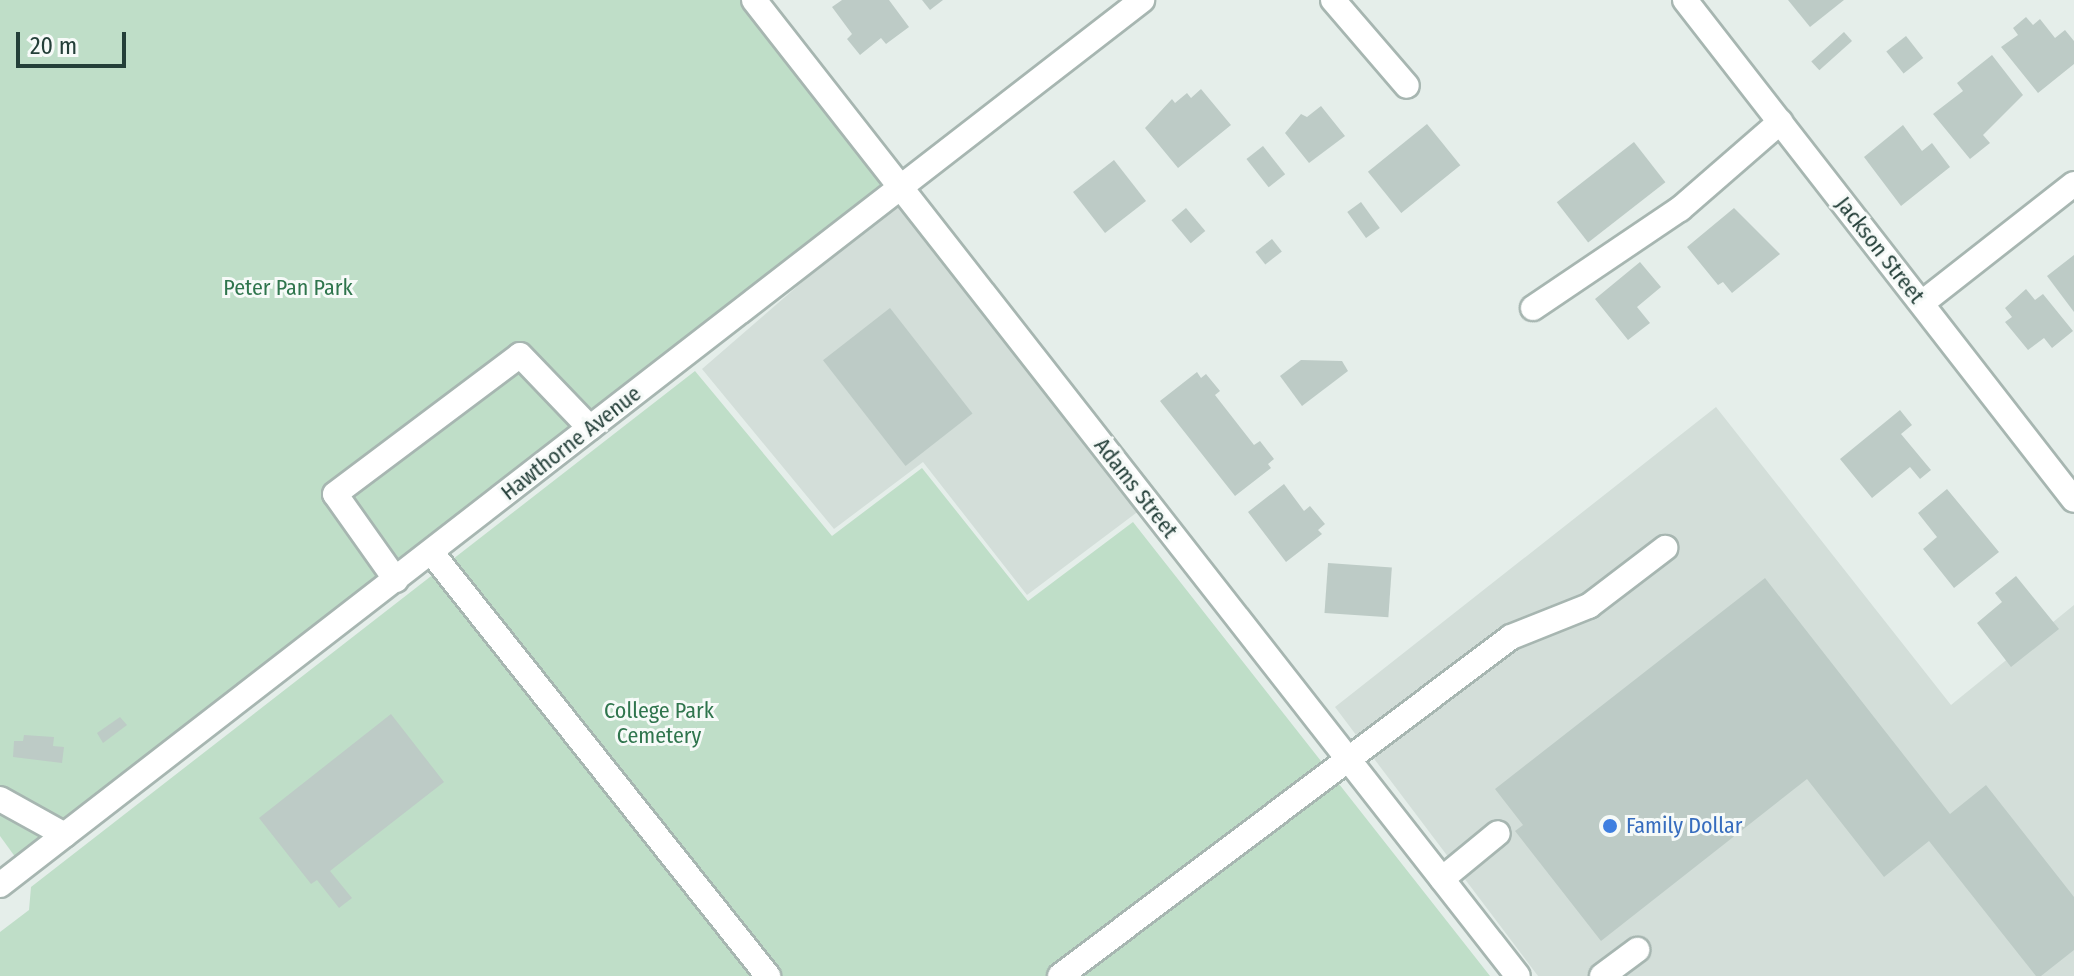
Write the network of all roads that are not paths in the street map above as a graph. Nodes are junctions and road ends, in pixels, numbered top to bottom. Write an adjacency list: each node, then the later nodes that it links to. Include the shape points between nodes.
1 (754, 0): 8 (street, Adams Street)
2 (1142, 0): 8 (street, Hawthorne Avenue)
3 (1333, 0): 5 (street)
4 (1685, 0): 6 (street, Jackson Street)
5 (1407, 86)
6 (1780, 122): 9 (street, Jackson Street); 10 (street, via 1680,209)
7 (2074, 184): 9 (street)
8 (900, 188): 11 (street, Hawthorne Avenue); 16 (street, Adams Street)
9 (1922, 303): 12 (street, Jackson Street)
10 (1533, 308)
11 (590, 428): 14 (street, Hawthorne Avenue); 15 (street, via 520,355 335,494)
12 (2074, 500)
13 (1665, 548): 16 (street, via 1589,606 1511,637)
14 (431, 552): 15 (street, Hawthorne Avenue); 23 (street)
15 (396, 580): 19 (street, Hawthorne Avenue)
16 (1347, 757): 20 (street, Adams Street); 24 (street)
17 (0, 799): 19 (street)
18 (1498, 833): 20 (street)
19 (65, 835): 21 (street, Hawthorne Avenue)
20 (1442, 879): 25 (street, Adams Street)
21 (0, 885)
22 (1637, 950): 26 (street)
23 (768, 976)
24 (1060, 976)
25 (1518, 976)
26 (1602, 976)

